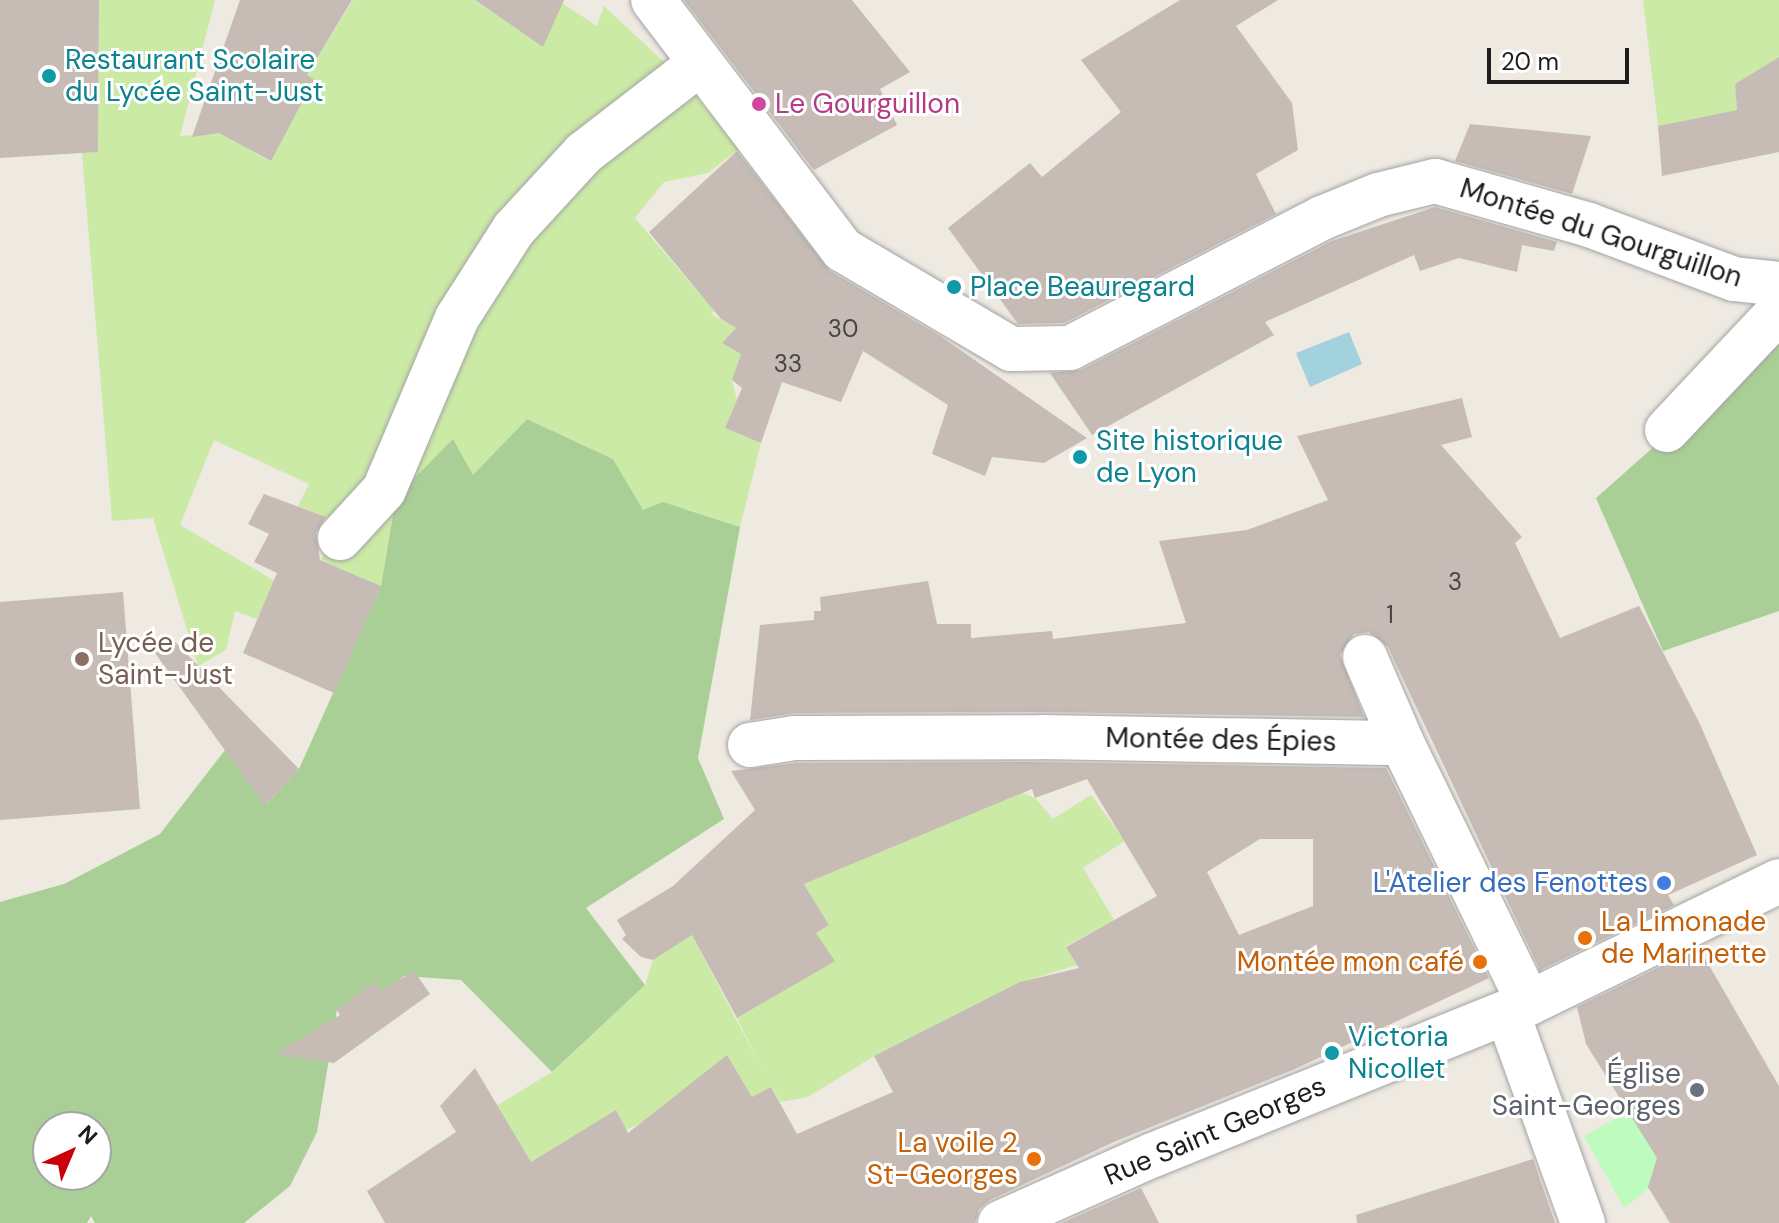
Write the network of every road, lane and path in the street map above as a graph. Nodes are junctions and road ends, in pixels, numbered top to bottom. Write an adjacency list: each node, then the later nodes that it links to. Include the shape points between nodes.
1 (653, 0): 3 (street, Montée du Gourguillon, via 843,250 1011,349 1070,348 1322,218 1378,195 1435,181 1589,225 1734,279)
2 (681, 78): 6 (street, via 584,153 514,229 457,318 384,490)
3 (1779, 284)
4 (1779, 311): 5 (street)
5 (1667, 430)
6 (340, 538)
7 (1365, 657): 8 (street)
8 (1402, 743): 9 (street, Montée des Épies, via 1010,737 794,738); 11 (street)
9 (750, 745)
10 (1779, 881): 11 (street, Rue Saint Georges)
11 (1520, 1013): 12 (street, Rue Saint Georges, via 1153,1155); 13 (street)
12 (1000, 1223)
13 (1583, 1223)

